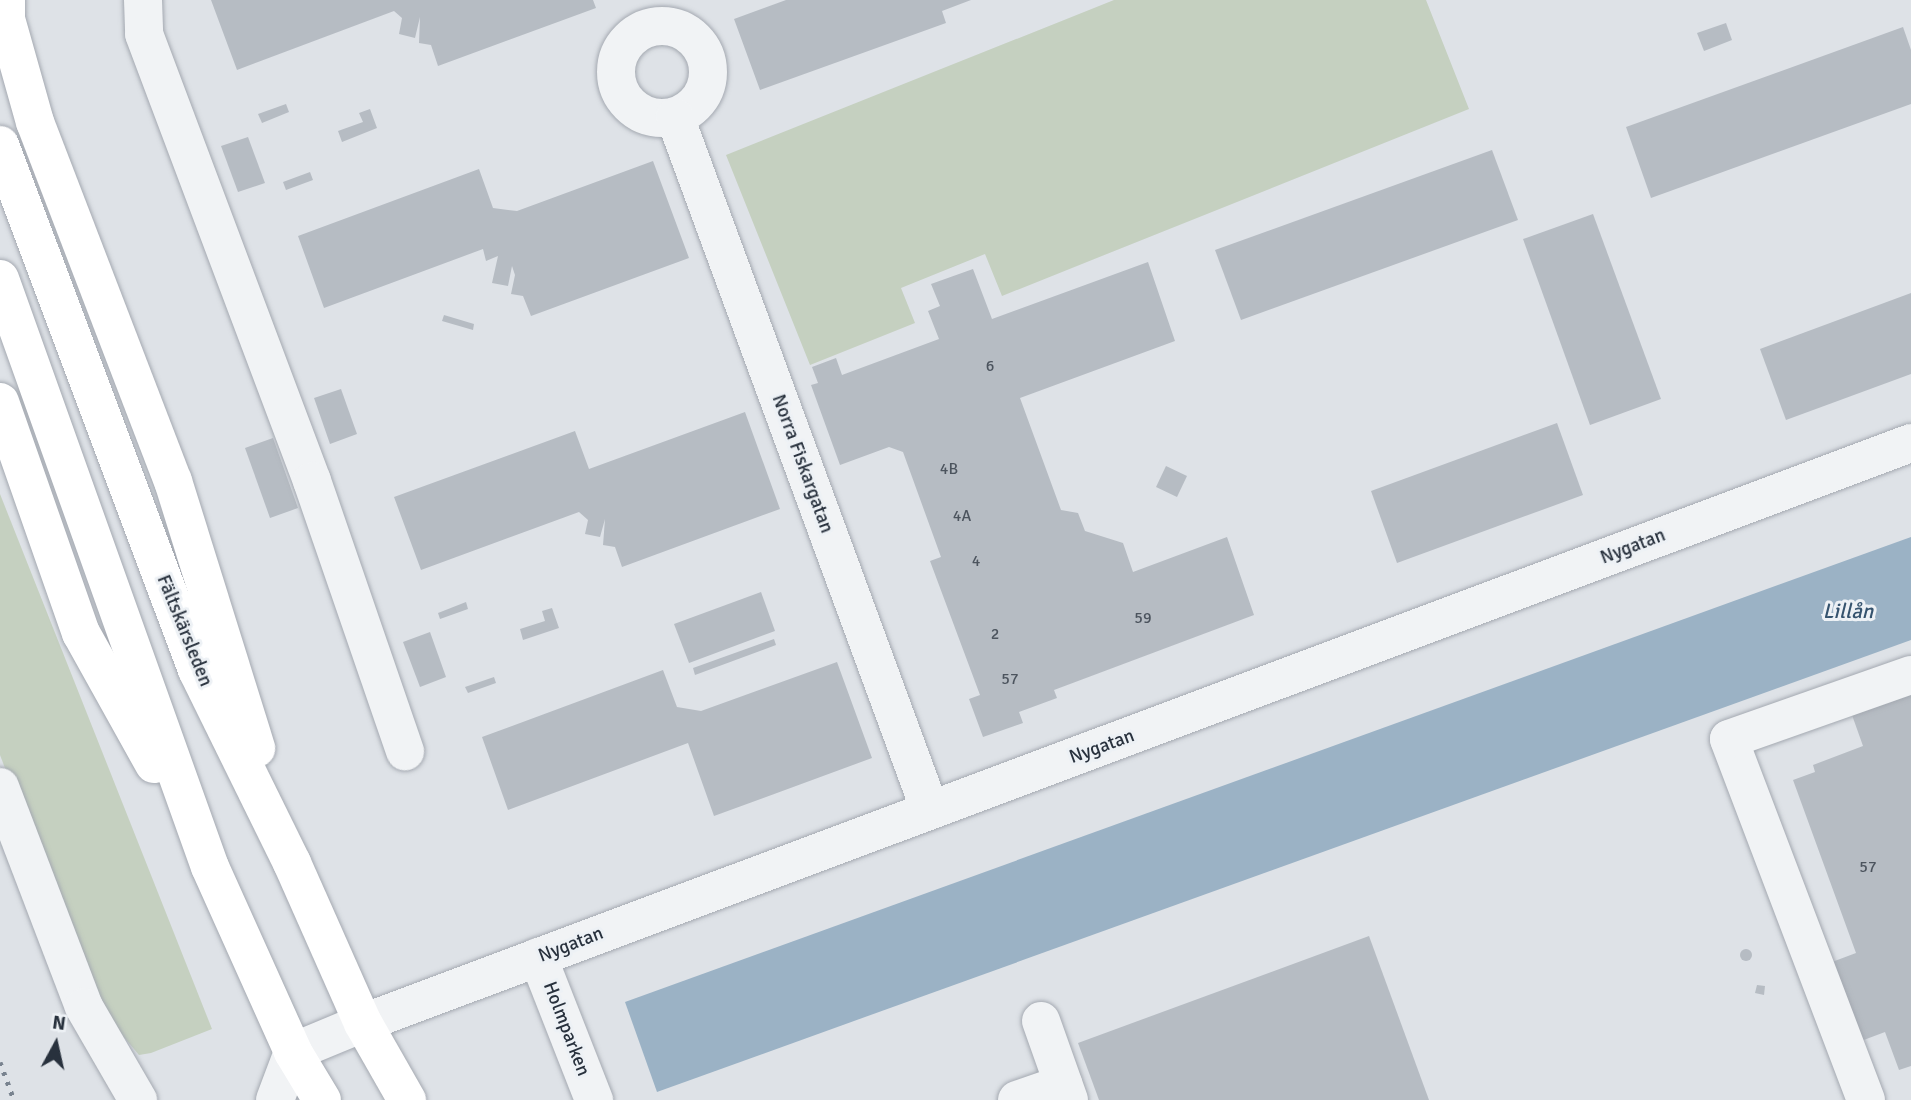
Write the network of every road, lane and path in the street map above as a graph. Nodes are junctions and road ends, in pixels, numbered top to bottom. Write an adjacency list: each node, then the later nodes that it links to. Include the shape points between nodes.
1 (6, 0): 13 (main road, via 6,19 35,122 173,481)
2 (143, 0): 10 (street, via 144,34 312,481)
3 (635, 15): 4 (street, via 618,56 619,89 642,114); 4 (street, via 690,34 705,55 708,80 702,96)
4 (675, 117): 12 (street, Norra Fiskargatan)
5 (0, 145): 13 (main road, Fältskärsleden, via 197,670)
6 (0, 279): 14 (main road)
7 (0, 401): 14 (main road, via 81,633)
8 (1911, 443): 12 (street, Nygatan)
9 (1911, 675): 26 (street, via 1729,739)
10 (405, 751)
11 (0, 787): 20 (street, via 84,1007)
12 (930, 810): 15 (street, Nygatan)
13 (292, 863): 17 (main road, Fältskärsleden)
14 (211, 867): 18 (main road)
15 (538, 957): 17 (street, Nygatan); 24 (street, Holmparken)
16 (1041, 1021): 19 (street)
17 (363, 1023): 18 (street, Nygatan); 23 (main road, Fältskärsleden)
18 (293, 1052): 21 (street); 22 (main road)
19 (1066, 1092): 25 (street)
20 (138, 1100)
21 (275, 1100)
22 (322, 1100)
23 (407, 1100)
24 (594, 1100)
25 (1017, 1100)
26 (1866, 1100)

